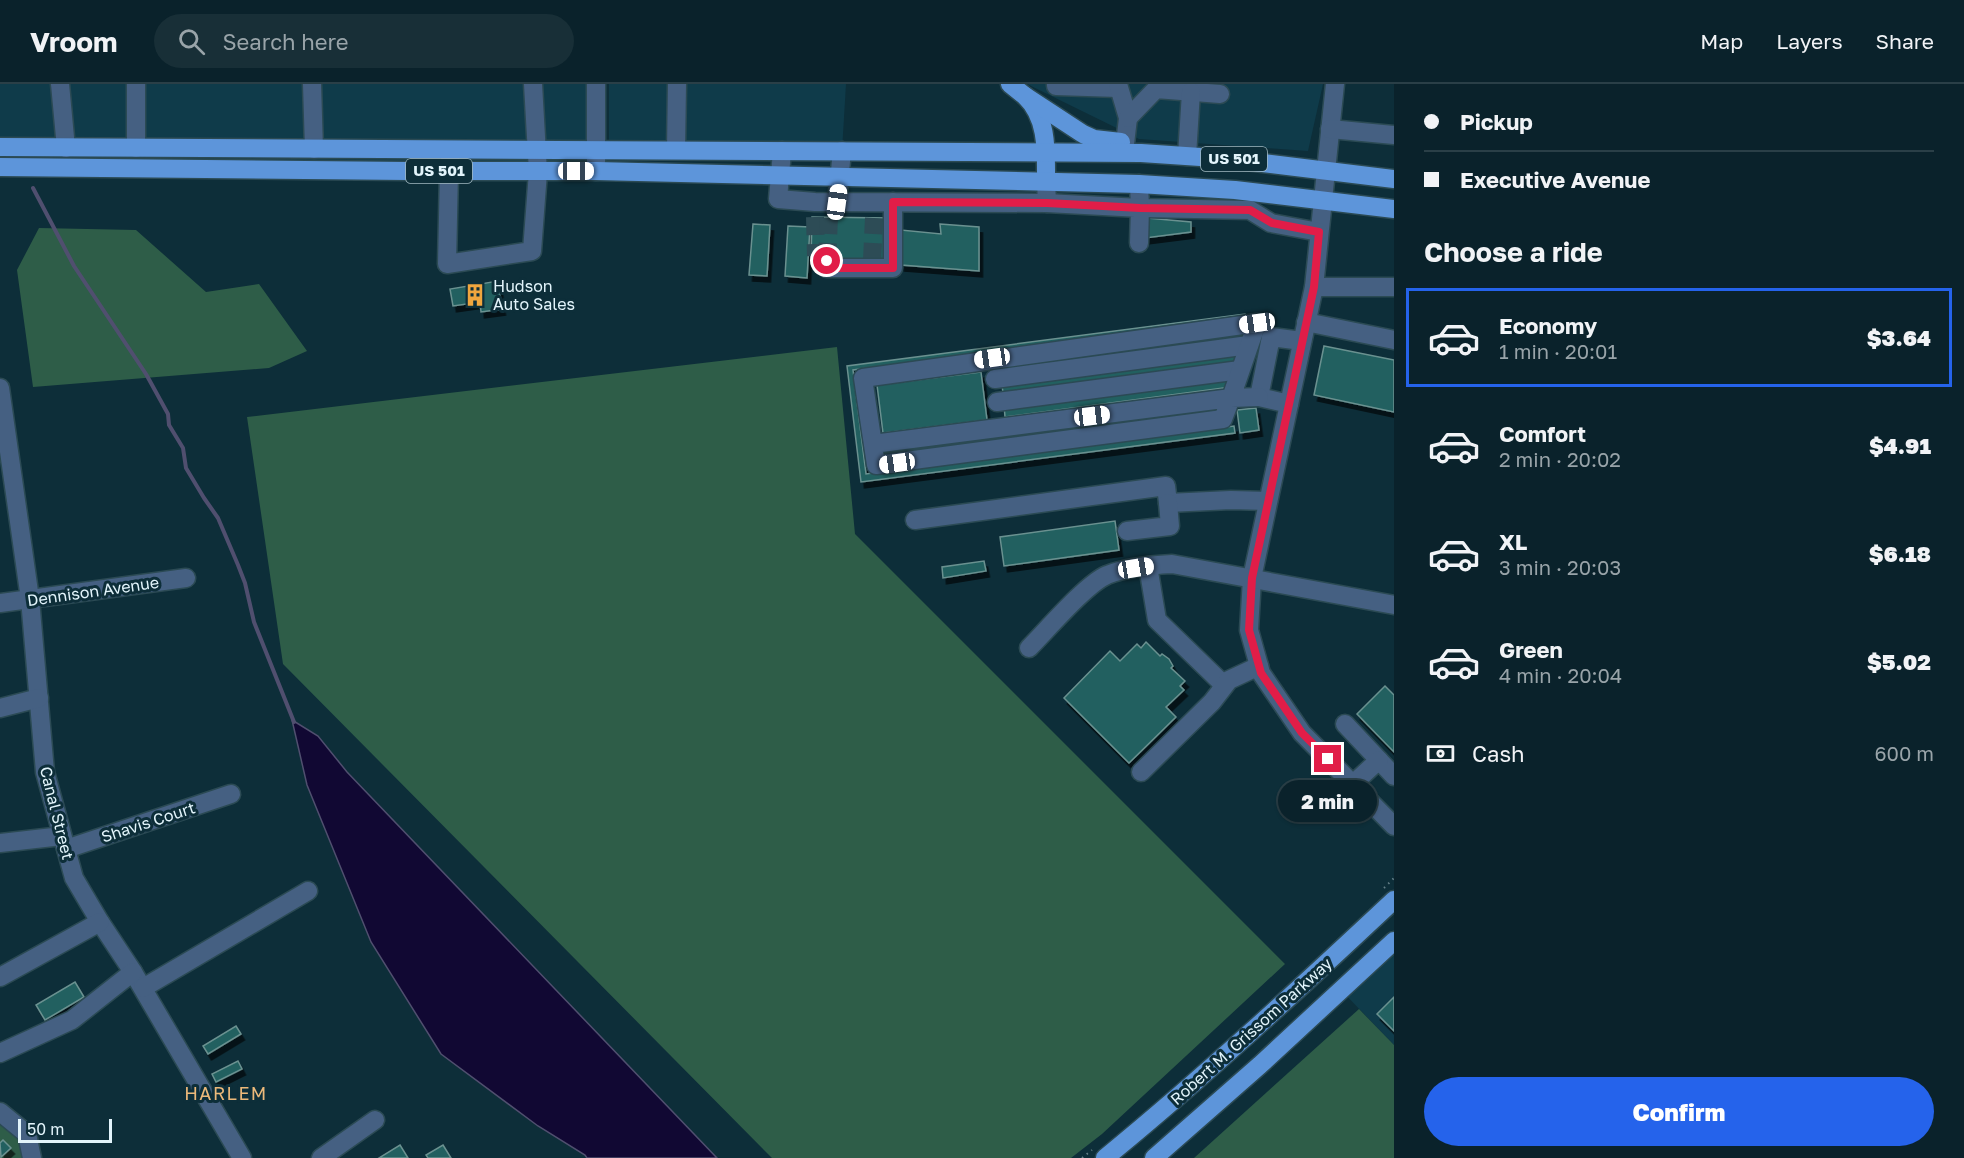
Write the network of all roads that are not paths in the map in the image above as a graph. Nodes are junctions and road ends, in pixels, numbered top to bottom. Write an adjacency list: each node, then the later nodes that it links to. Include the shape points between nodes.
1 (60, 84): 18 (street)
2 (136, 84): 19 (street)
3 (312, 84): 21 (street)
4 (533, 84): 23 (street)
5 (596, 84): 24 (street)
6 (676, 84): 25 (street)
7 (1010, 84): 13 (main road)
8 (1056, 84): 10 (street)
9 (1335, 84): 15 (street)
10 (1118, 86): 14 (street)
11 (1191, 92): 12 (street); 14 (street, via 1156,89); 29 (street)
12 (1220, 94)
13 (1025, 96): 20 (main road, via 1083,134); 28 (main road, via 1036,110)
14 (1128, 118): 20 (street)
15 (1330, 129): 16 (street); 33 (street)
16 (1394, 135)
17 (0, 147): 18 (main road, US 501)
18 (66, 148): 19 (main road, US 501)
19 (136, 148): 21 (main road, US 501)
20 (1133, 148): 28 (main road, US 501); 29 (main road, US 501)
21 (314, 149): 22 (main road, US 501)
22 (451, 150): 23 (main road, US 501); 31 (street)
23 (535, 150): 24 (main road, US 501); 34 (street)
24 (596, 150): 25 (main road, US 501); 32 (street)
25 (676, 150): 26 (main road, US 501)
26 (782, 151): 27 (main road, US 501); 35 (street)
27 (842, 151): 28 (main road, US 501); 36 (street)
28 (1046, 151): 39 (main road)
29 (1187, 156): 33 (main road, US 501)
30 (0, 167): 31 (main road, US 501)
31 (449, 171): 34 (main road, US 501); 34 (street, via 447,264 532,251)
32 (596, 171): 34 (main road, US 501); 35 (main road, US 501)
33 (1326, 171): 38 (main road, US 501); 41 (street)
34 (538, 172)
35 (779, 176): 36 (main road, US 501); 44 (street, via 778,199)
36 (841, 177): 37 (main road, US 501); 44 (street)
37 (905, 178): 39 (main road, US 501); 43 (street)
38 (1394, 179)
39 (1046, 181): 40 (main road, US 501); 42 (street)
40 (1139, 184): 41 (main road, US 501); 45 (street)
41 (1322, 201): 46 (main road, US 501); 47 (street)
42 (1047, 203): 43 (street); 45 (street)
43 (887, 206): 44 (street); 49 (street, via 893,268)
44 (825, 208)
45 (1140, 208): 47 (street, via 1250,210 1272,223); 48 (street)
46 (1394, 209)
47 (1319, 232): 50 (street)
48 (1139, 243)
49 (823, 263)
50 (1314, 287): 51 (street); 52 (street)
51 (1394, 287)
52 (1306, 322): 53 (street); 54 (street)
53 (1394, 340)
54 (1302, 341): 60 (street, via 1271,337); 63 (street)
55 (1249, 345): 56 (street, via 1257,323); 57 (street); 58 (street)
56 (992, 358): 58 (street); 65 (street, via 863,378)
57 (1240, 370): 61 (street); 62 (street)
58 (994, 379): 62 (street)
59 (0, 388): 67 (street, Canal Street)
60 (1259, 397): 61 (street); 63 (street)
61 (1231, 398): 64 (street); 66 (street, via 1223,419)
62 (997, 402): 64 (street)
63 (1289, 404): 68 (street)
64 (1000, 427): 65 (street); 66 (street)
65 (873, 444): 66 (street, via 876,465)
66 (1003, 449)
67 (8, 492): 75 (street, Canal Street)
68 (1268, 501): 69 (street); 73 (street)
69 (1168, 503): 70 (street, via 1166,486); 71 (street, via 1170,526)
70 (915, 520)
71 (1126, 531)
72 (1148, 566): 73 (street, via 1172,564); 78 (street, via 1098,580); 80 (street, via 1158,620)
73 (1252, 578): 77 (street); 79 (street, via 1249,630)
74 (186, 579): 75 (street, Dennison Avenue)
75 (30, 599): 76 (street, Dennison Avenue); 81 (street, Canal Street)
76 (0, 603)
77 (1394, 605)
78 (1029, 648)
79 (1259, 666): 80 (street); 87 (street, via 1302,733)
80 (1224, 685): 85 (street, via 1212,702)
81 (39, 698): 82 (street); 90 (street, Canal Street, via 45,772)
82 (0, 708)
83 (1345, 724): 84 (street)
84 (1379, 760): 86 (street); 87 (street)
85 (1141, 772)
86 (1394, 776)
87 (1353, 784): 89 (street)
88 (231, 794): 90 (street, Shavis Court)
89 (1394, 826)
90 (64, 842): 91 (street, Shavis Court); 94 (street, Canal Street, via 74,878)
91 (0, 843)
92 (308, 891): 98 (street)
93 (1394, 900): 105 (main road, Robert M. Grissom Parkway)
94 (100, 922): 96 (street, Canal Street); 97 (street)
95 (1394, 941): 106 (main road, Robert M. Grissom Parkway)
96 (133, 972): 98 (street, Canal Street); 99 (street, via 72,1020)
97 (0, 977)
98 (143, 988): 103 (street, Canal Street)
99 (0, 1053)
100 (0, 1112): 102 (street, via 27,1134)
101 (375, 1120): 104 (street)
102 (32, 1158)
103 (242, 1158)
104 (321, 1158)
105 (1105, 1158)
106 (1154, 1158)

